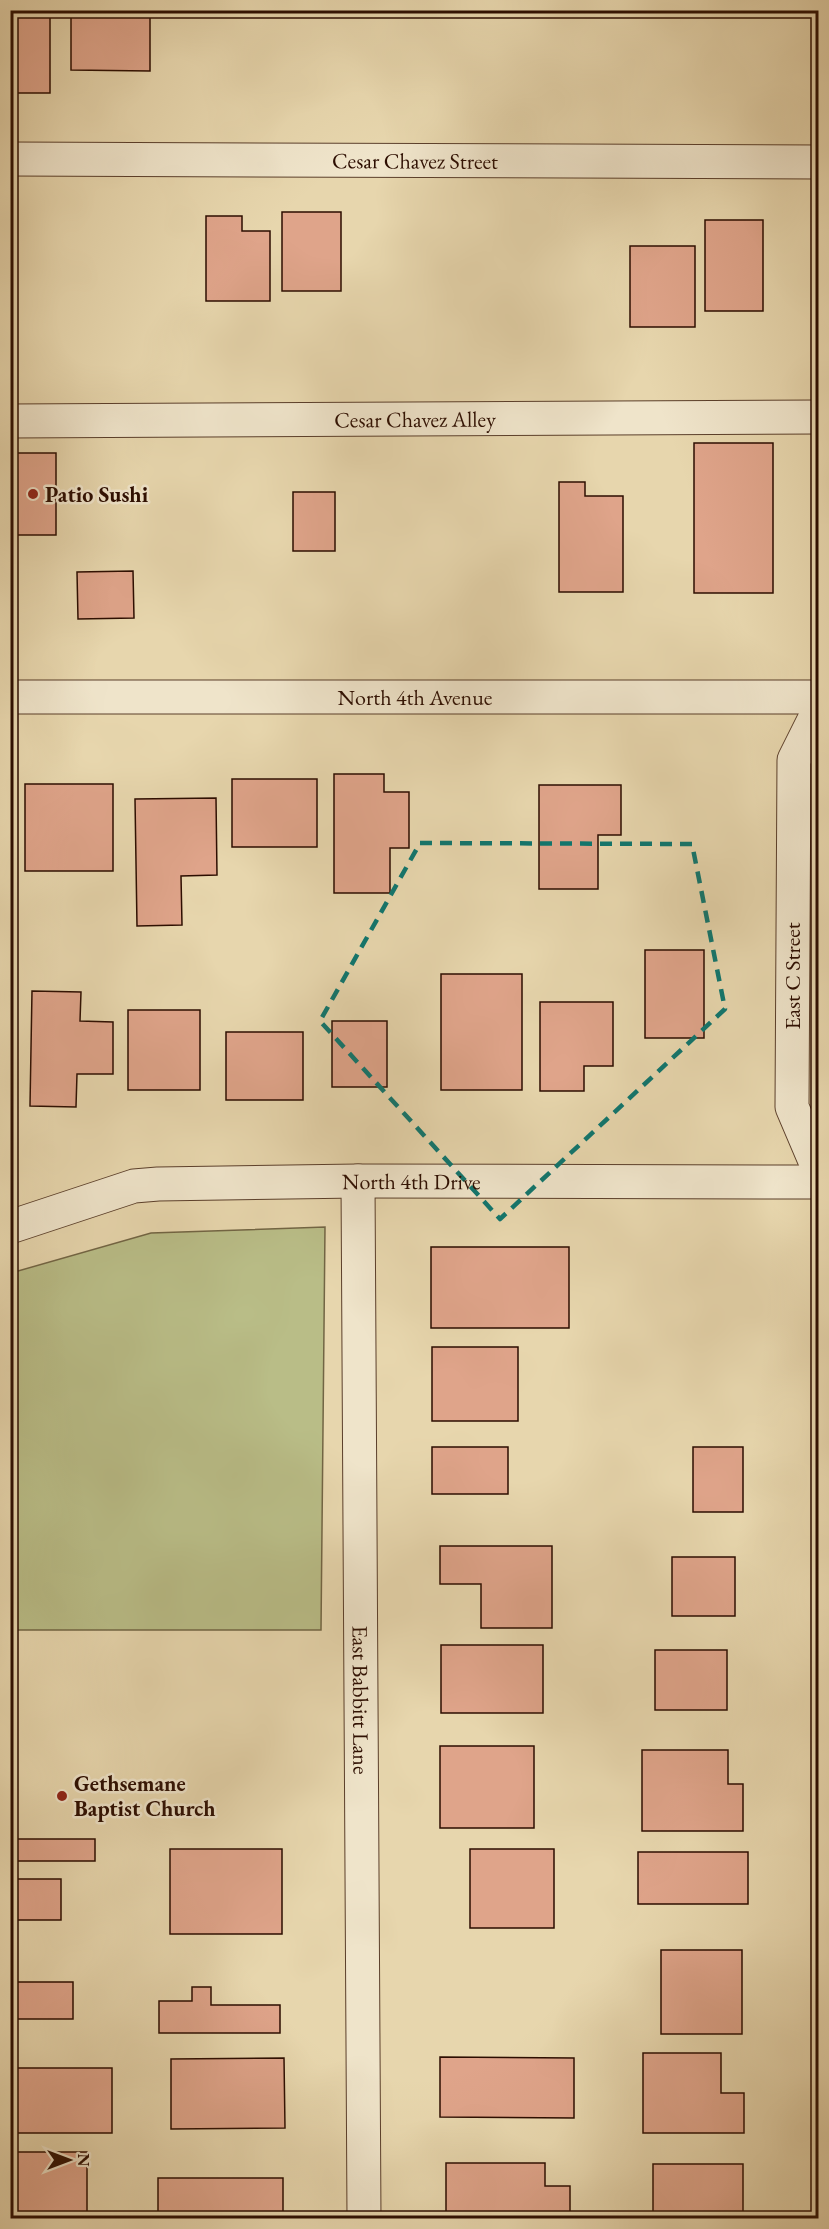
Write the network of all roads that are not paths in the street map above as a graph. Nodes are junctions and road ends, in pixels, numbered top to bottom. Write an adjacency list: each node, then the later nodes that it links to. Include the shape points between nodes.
1 (10, 159): 2 (street, Cesar Chavez Street)
2 (819, 162)
3 (819, 417): 4 (street, Cesar Chavez Alley)
4 (10, 421)
5 (10, 697): 6 (street, North 4th Avenue)
6 (819, 697)
7 (819, 712): 8 (street, East C Street, via 794,760 792,1095 792,1107)
8 (819, 1168)
9 (358, 1181): 10 (street, North 4th Drive); 11 (street, North 4th Drive, via 134,1186); 12 (street, East Babbitt Lane)
10 (819, 1182)
11 (10, 1227)
12 (364, 2218)

